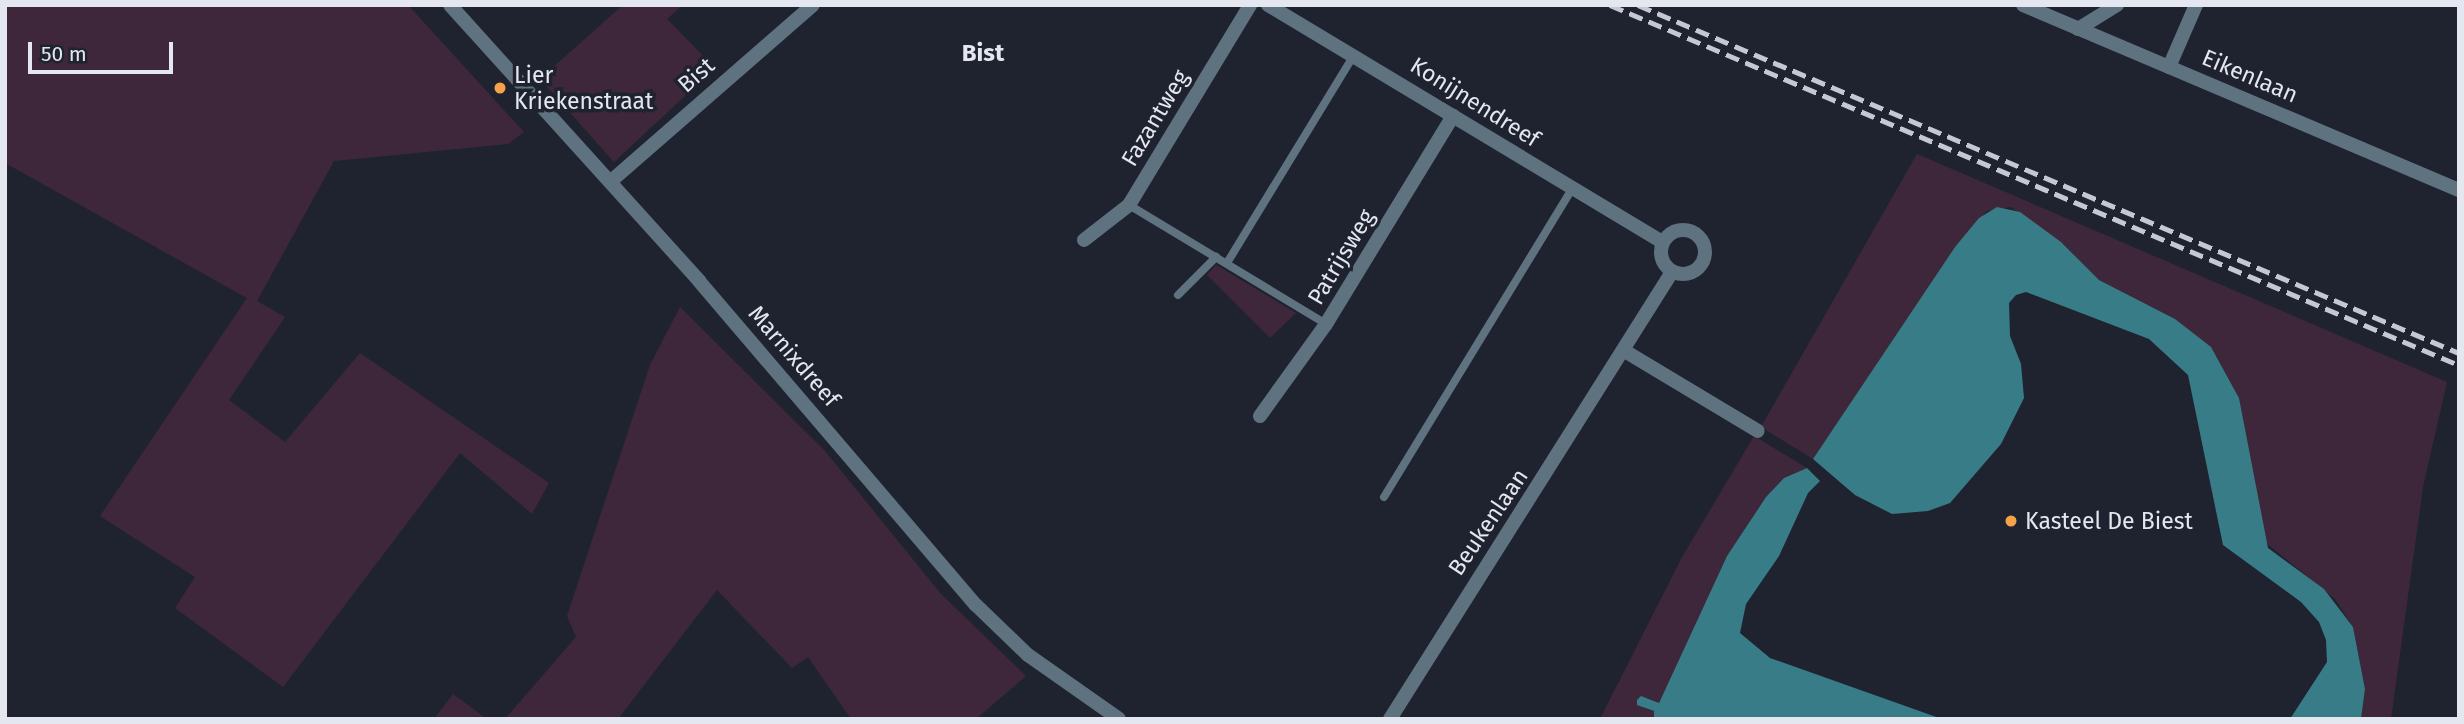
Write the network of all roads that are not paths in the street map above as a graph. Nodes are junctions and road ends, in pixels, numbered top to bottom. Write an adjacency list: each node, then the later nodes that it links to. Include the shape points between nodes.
1 (450, 5): 12 (street, Marnixdreef)
2 (813, 5): 12 (street, Bist)
3 (1250, 5): 15 (street, Fazantweg)
4 (1268, 5): 9 (street, Konijnendreef)
5 (2023, 5): 8 (street, Eikenlaan)
6 (2117, 5): 8 (street)
7 (2196, 5): 10 (street)
8 (2078, 29): 10 (street, Eikenlaan)
9 (1354, 55): 11 (street, Konijnendreef); 19 (lane)
10 (2169, 67): 14 (street, Eikenlaan)
11 (1453, 116): 13 (street, Konijnendreef); 22 (street, Patrijsweg)
12 (610, 182): 27 (street, Marnixdreef, via 976,605 1028,655)
13 (1572, 188): 17 (street); 26 (lane)
14 (2459, 190)
15 (1129, 205): 16 (street, Fazantweg); 18 (lane)
16 (1084, 240)
17 (1662, 242): 20 (street, via 1662,261); 20 (street, via 1678,229 1692,231 1703,241 1705,255 1699,268 1686,274)
18 (1216, 257): 19 (lane); 21 (lane)
19 (1227, 263): 22 (lane)
20 (1672, 272): 23 (street, Beukenlaan)
21 (1178, 295)
22 (1326, 324): 24 (street, Patrijsweg)
23 (1623, 350): 25 (street); 28 (street, Beukenlaan)
24 (1260, 416)
25 (1758, 432)
26 (1384, 497)
27 (1119, 719)
28 (1390, 719)

